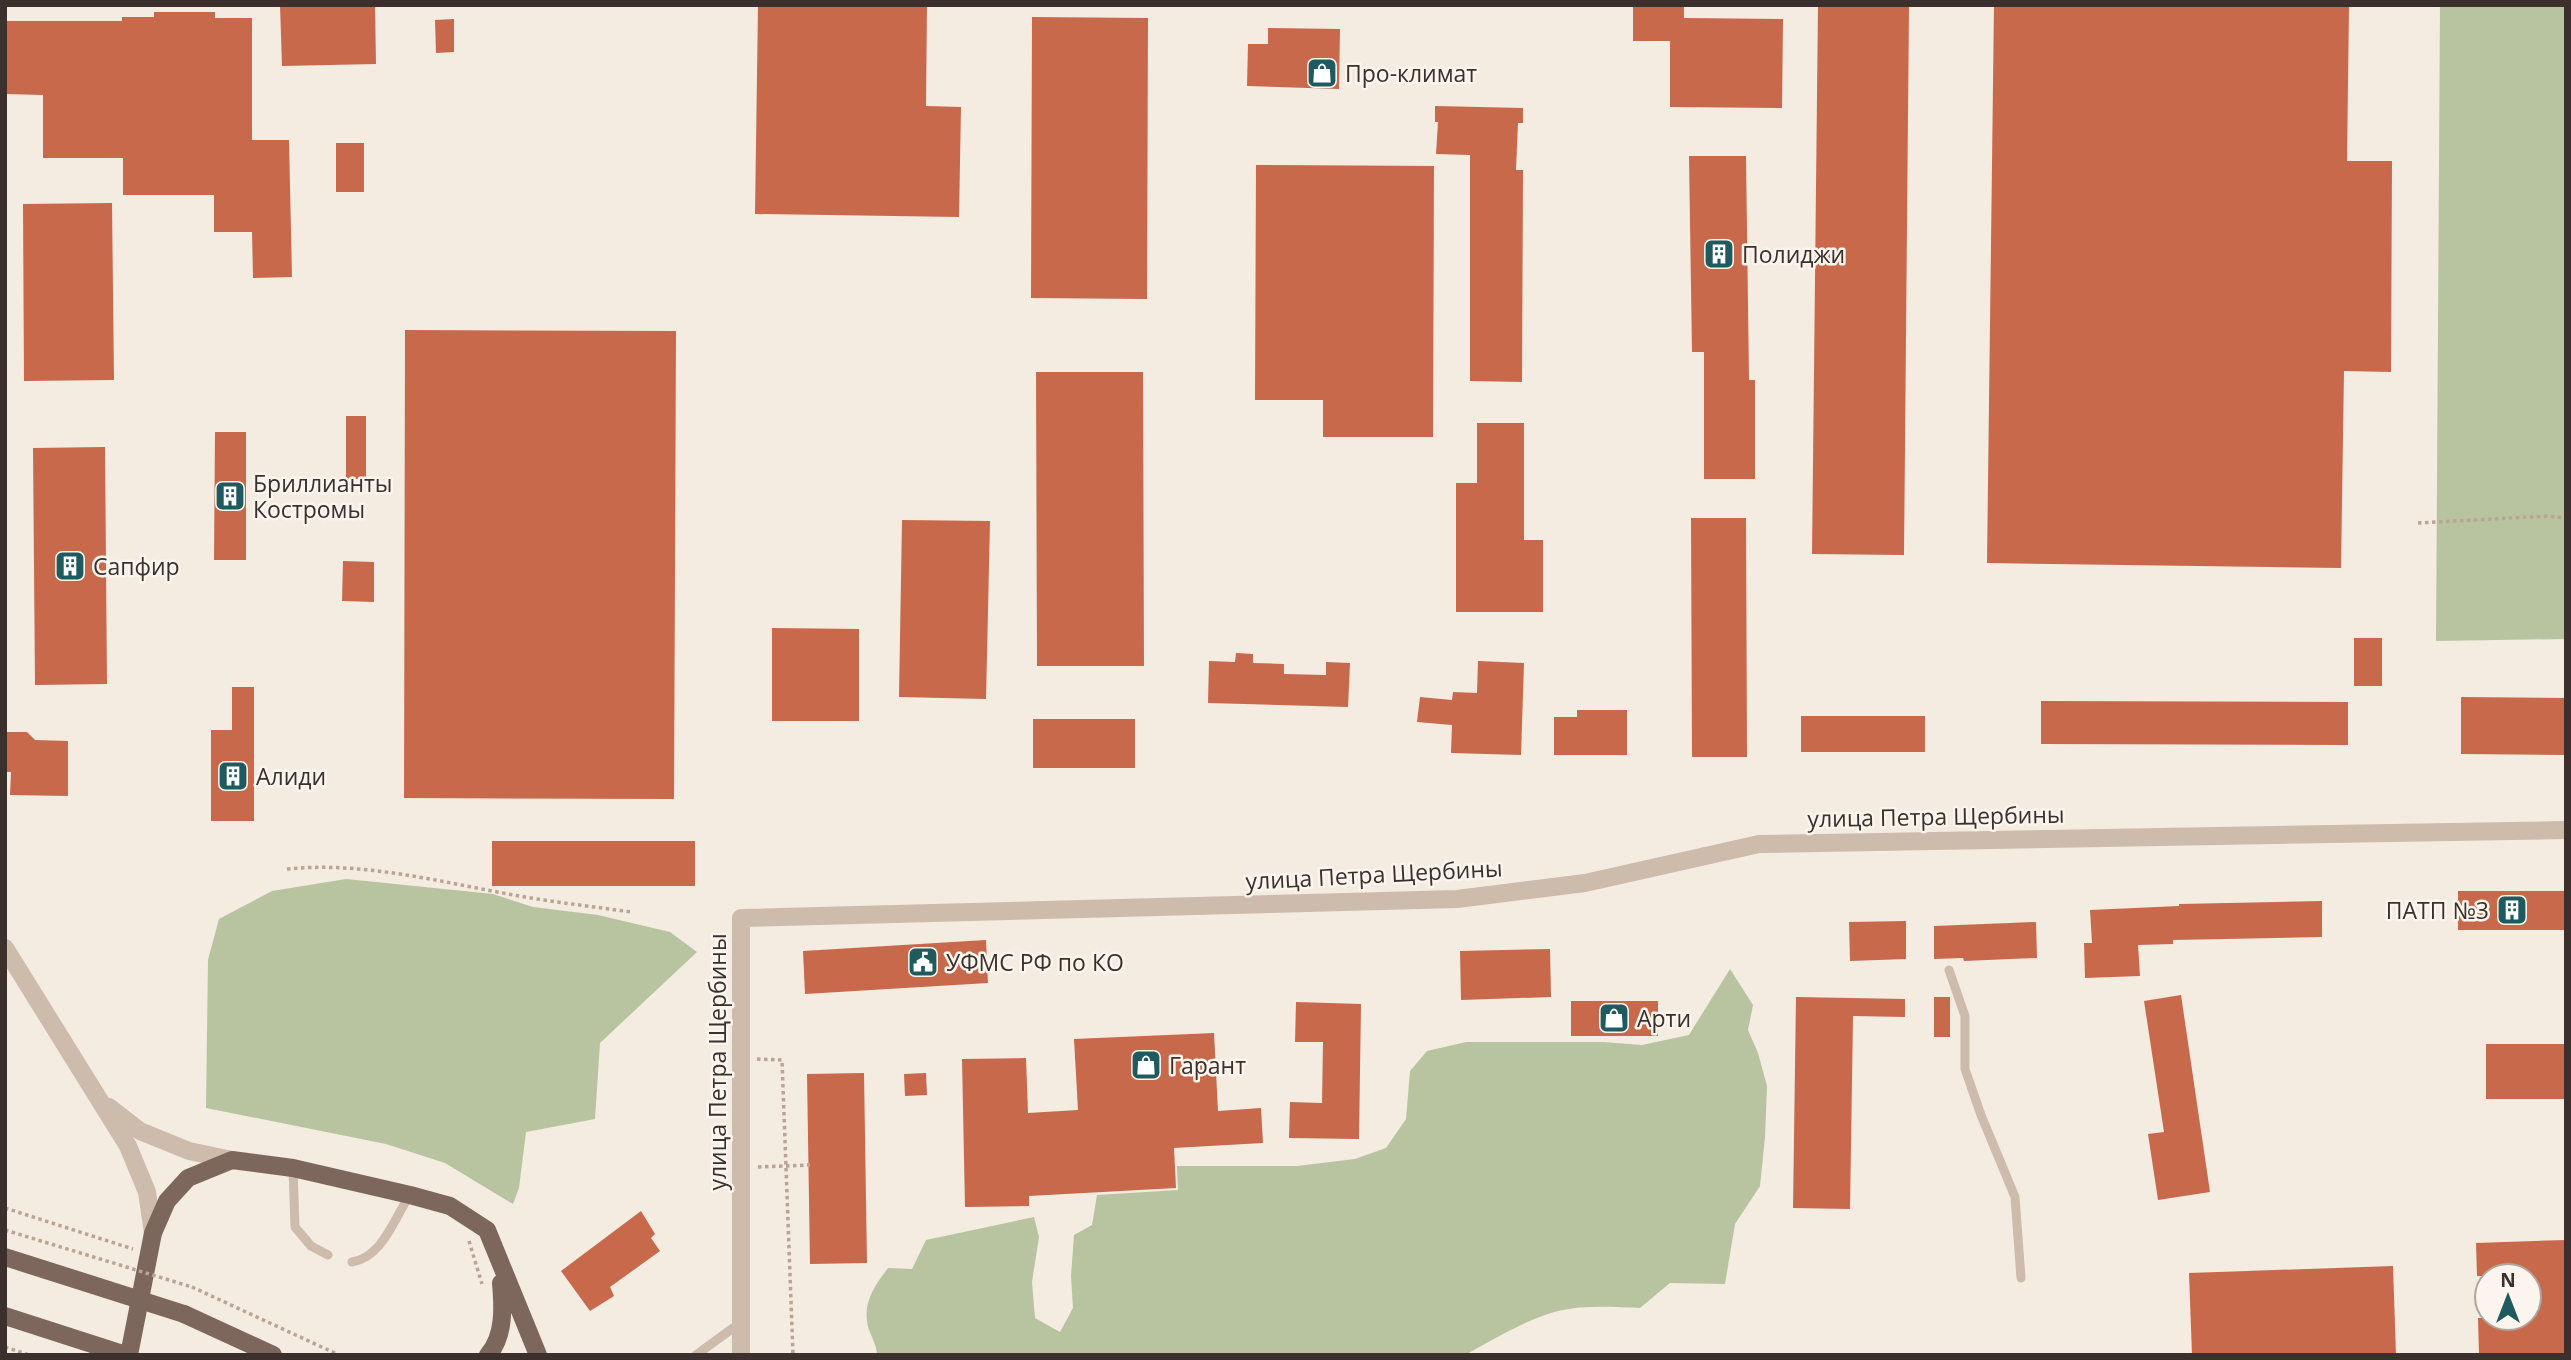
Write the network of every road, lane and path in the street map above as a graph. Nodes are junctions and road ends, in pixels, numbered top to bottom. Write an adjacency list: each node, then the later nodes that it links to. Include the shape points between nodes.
1 (2566, 518): 2 (path)
2 (2418, 523)
3 (2566, 830): 8 (street, улица Петра Щербины, via 1759,844 1585,883 1457,899 741,918)
4 (287, 869): 5 (path, via 340,869 444,881)
5 (631, 912)
6 (5, 948): 9 (street)
7 (1949, 970): 25 (lane, via 1965,1016 1965,1069 2015,1197)
8 (741, 1058): 12 (path, via 782,1060); 14 (street, улица Петра Щербины)
9 (98, 1098): 10 (street, via 140,1131 189,1151); 18 (street, via 128,1146 147,1192)
10 (232, 1160): 13 (main road); 18 (main road, via 188,1178 167,1201)
11 (810, 1165): 12 (path)
12 (785, 1166): 14 (path); 38 (path)
13 (293, 1168): 15 (main road); 21 (lane, via 295,1227 311,1246)
14 (742, 1168): 28 (street, улица Петра Щербины)
15 (410, 1195): 23 (lane, via 376,1251); 24 (main road, via 450,1206 487,1230)
16 (5, 1208): 20 (path)
17 (5, 1230): 33 (path, bridge, via 192,1287)
18 (153, 1233): 31 (main road)
19 (468, 1238): 26 (path)
20 (134, 1249)
21 (328, 1255)
22 (5, 1257): 32 (main road, bridge, via 184,1314)
23 (352, 1262)
24 (500, 1265): 34 (main road, via 504,1313); 35 (main road)
25 (2021, 1278)
26 (482, 1288)
27 (5, 1317): 31 (main road)
28 (740, 1323): 36 (lane); 37 (street, улица Петра Щербины)
29 (5, 1347): 30 (path)
30 (29, 1355)
31 (127, 1355)
32 (273, 1355)
33 (338, 1355)
34 (488, 1355)
35 (538, 1355)
36 (696, 1355)
37 (741, 1355)
38 (793, 1355)

